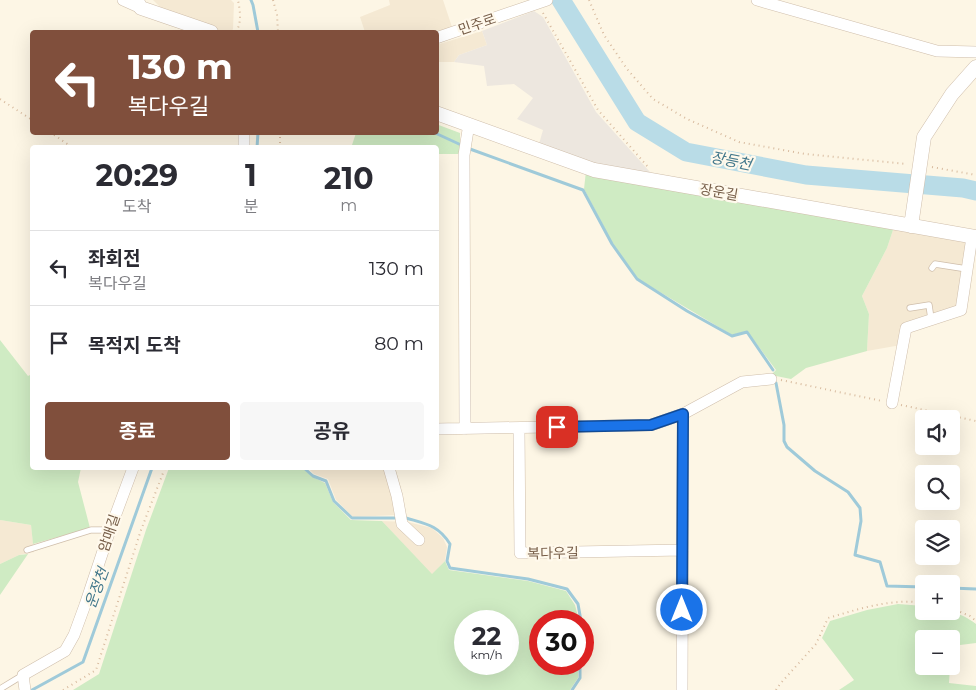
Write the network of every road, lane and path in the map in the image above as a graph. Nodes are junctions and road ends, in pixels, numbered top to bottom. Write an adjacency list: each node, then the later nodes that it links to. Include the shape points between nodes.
1 (123, 0): 7 (street)
2 (238, 0): 9 (path, via 241,13)
3 (273, 0): 10 (path)
4 (589, 0): 20 (path, via 604,35 627,69 652,99 687,119 738,142 805,154)
5 (757, 0): 12 (street, via 936,51)
6 (542, 2): 11 (street, 민주로); 22 (path, via 545,16 598,110)
7 (138, 4): 8 (street)
8 (206, 30)
9 (238, 30)
10 (278, 30)
11 (439, 37)
12 (976, 52)
13 (976, 67): 20 (street, via 952,94 924,137)
14 (0, 98): 16 (path)
15 (439, 114): 17 (street, 장운길)
16 (30, 119)
17 (468, 124): 22 (street, 장운길, via 594,170); 35 (street, via 464,155)
18 (54, 135): 19 (path)
19 (69, 145)
20 (919, 166): 21 (path); 23 (street)
21 (976, 175)
22 (661, 182): 23 (street, 장운길)
23 (911, 226): 24 (street, 장운길)
24 (974, 237): 26 (street)
25 (932, 268): 26 (lane, via 935,264)
26 (967, 270): 28 (street, via 961,310)
27 (910, 308): 28 (lane, via 929,306)
28 (931, 319): 30 (street, via 906,328)
29 (772, 379): 30 (path); 31 (street, via 742,382)
30 (892, 403): 32 (path)
31 (683, 414): 33 (street, via 651,425); 42 (street)
32 (976, 421)
33 (519, 428): 35 (street); 42 (street, 복다우길, via 520,553)
34 (439, 429): 35 (street)
35 (465, 429)
36 (131, 470): 39 (street, 암매길)
37 (164, 470): 48 (path, via 141,530 96,670)
38 (390, 470): 40 (street, via 402,524)
39 (110, 530): 41 (lane, via 91,530); 46 (street, 암매길, via 86,605 65,652)
40 (419, 540)
41 (27, 550)
42 (683, 550): 49 (street)
43 (915, 602): 50 (path, via 899,601 828,618 816,644)
44 (960, 612): 45 (path)
45 (976, 621)
46 (24, 682): 47 (lane)
47 (0, 689)
48 (63, 690)
49 (682, 690)
50 (776, 690)

